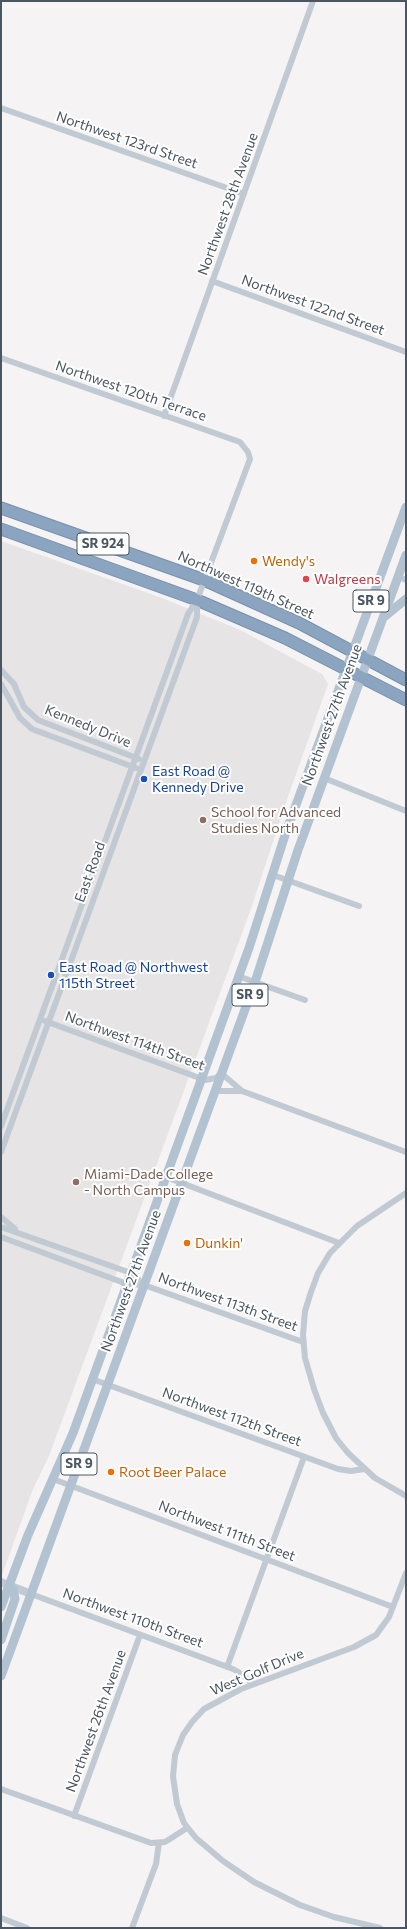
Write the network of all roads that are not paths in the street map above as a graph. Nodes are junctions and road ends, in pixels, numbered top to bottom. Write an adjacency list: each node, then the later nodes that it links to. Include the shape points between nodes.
1 (313, 1): 3 (street, Northwest 28th Avenue)
2 (1, 108): 3 (street, Northwest 123rd Street)
3 (244, 194): 4 (street, Northwest 28th Avenue)
4 (212, 281): 5 (street, Northwest 122nd Street); 7 (street, Northwest 28th Avenue)
5 (406, 352)
6 (1, 358): 7 (street, Northwest 120th Terrace)
7 (164, 416): 8 (street, Northwest 120th Terrace, via 240,442)
8 (248, 452): 14 (street, East Road, via 250,459)
9 (406, 506): 18 (main road, Northwest 27th Avenue / SR 9)
10 (1, 508): 14 (highway, Northwest 119th Street / SR 924)
11 (1, 530): 16 (highway, SR 924)
12 (406, 555): 13 (main road, Northwest 27th Avenue / SR 9)
13 (402, 579): 17 (main road, Northwest 27th Avenue / SR 9)
14 (204, 580): 16 (street, East Road); 18 (highway, Northwest 119th Street / SR 924, via 299,623)
15 (406, 599): 17 (main road)
16 (197, 600): 20 (highway, SR 924, via 285,638); 26 (street, East Road, via 188,614); 27 (street, East Road, via 197,617)
17 (383, 618): 19 (main road, Northwest 27th Avenue / SR 9)
18 (352, 652): 19 (highway, Northwest 119th Street / SR 924); 20 (main road, Northwest 27th Avenue / SR 9)
19 (368, 660): 22 (main road, Northwest 27th Avenue / SR 9); 23 (highway, Northwest 119th Street / SR 924)
20 (346, 669): 22 (highway, SR 924); 32 (main road, Northwest 27th Avenue / SR 9, via 286,832)
21 (1, 670): 26 (street, Kennedy Drive, via 14,684 24,707 34,718)
22 (361, 677): 25 (highway, SR 924); 30 (main road, Northwest 27th Avenue / SR 9)
23 (406, 680)
24 (1, 684): 28 (street, Kennedy Drive, via 20,718 32,729)
25 (406, 700)
26 (136, 758): 27 (street, Kennedy Drive); 28 (street, East Road)
27 (144, 761): 29 (street, East Road)
28 (132, 766): 29 (street, Kennedy Drive); 38 (street, East Road)
29 (141, 770): 39 (street, East Road)
30 (324, 778): 31 (street); 33 (main road, Northwest 27th Avenue / SR 9)
31 (406, 811)
32 (273, 875): 33 (street); 35 (main road, Northwest 27th Avenue / SR 9)
33 (288, 881): 34 (street); 36 (main road, Northwest 27th Avenue / SR 9)
34 (359, 906)
35 (238, 976): 36 (street); 41 (main road, Northwest 27th Avenue / SR 9)
36 (255, 982): 37 (street); 40 (main road, Northwest 27th Avenue / SR 9)
37 (305, 1000)
38 (40, 1019): 39 (street, Northwest 114th Street); 44 (street, East Road)
39 (48, 1022): 41 (street, Northwest 114th Street); 45 (street, East Road)
40 (221, 1073): 41 (street, Northwest 114th Street, via 211,1079); 42 (main road, Northwest 27th Avenue / SR 9); 43 (street)
41 (201, 1078): 47 (main road, Northwest 27th Avenue / SR 9)
42 (214, 1091): 43 (street); 48 (main road, Northwest 27th Avenue / SR 9)
43 (242, 1091): 46 (street)
44 (1, 1126)
45 (1, 1152)
46 (406, 1152)
47 (166, 1177): 48 (street); 57 (main road, Northwest 27th Avenue / SR 9)
48 (181, 1183): 56 (street); 59 (main road, Northwest 27th Avenue / SR 9)
49 (406, 1193): 56 (street, via 373,1213)
50 (1, 1217): 52 (street)
51 (1, 1227): 52 (street, Northwest 113th Street)
52 (17, 1232): 57 (street, Northwest 113th Street)
53 (1, 1237): 55 (street, Northwest 113th Street)
54 (1, 1242): 55 (street)
55 (14, 1242): 58 (street, Northwest 113th Street)
56 (339, 1243): 60 (street, via 321,1268 311,1292 304,1320)
57 (131, 1273): 58 (main road, Northwest 27th Avenue / SR 9); 59 (street, Northwest 113th Street)
58 (127, 1284): 59 (street, Northwest 113th Street); 61 (main road, Northwest 27th Avenue / SR 9)
59 (144, 1285): 60 (street, Northwest 113th Street); 62 (main road, Northwest 27th Avenue / SR 9)
60 (303, 1342): 64 (street, via 309,1376 323,1413 340,1443)
61 (92, 1379): 62 (street, Northwest 112th Street); 65 (main road, Northwest 27th Avenue / SR 9)
62 (107, 1385): 63 (street, Northwest 112th Street); 66 (main road, Northwest 27th Avenue / SR 9)
63 (304, 1457): 64 (street, Northwest 112th Street, via 344,1471); 68 (street)
64 (364, 1469): 67 (street, via 383,1484)
65 (53, 1479): 66 (street, Northwest 111th Street); 70 (main road, Northwest 27th Avenue / SR 9)
66 (71, 1485): 68 (street, Northwest 111th Street); 71 (main road, Northwest 27th Avenue / SR 9)
67 (406, 1496)
68 (266, 1559): 73 (street, Northwest 111th Street); 76 (street)
69 (406, 1573): 73 (street, West Golf Drive)
70 (5, 1584): 71 (street, Northwest 110th Street); 72 (main road, Northwest 27th Avenue / SR 9); 75 (main road, via 13,1589 15,1599)
71 (31, 1594): 74 (street, Northwest 110th Street); 77 (main road, Northwest 27th Avenue / SR 9)
72 (1, 1607)
73 (393, 1607): 78 (street, West Golf Drive, via 384,1626 366,1642)
74 (140, 1635): 76 (street, Northwest 110th Street); 80 (street, Northwest 26th Avenue)
75 (1, 1640)
76 (227, 1667): 78 (street, Northwest 110th Street, via 240,1673)
77 (1, 1676)
78 (253, 1684): 81 (street, West Golf Drive, via 204,1709 192,1722 180,1742 175,1755 173,1784 177,1804)
79 (1, 1789): 80 (street)
80 (74, 1816): 82 (street, via 146,1842)
81 (187, 1828): 82 (street, via 170,1840); 84 (street, via 216,1856 270,1890 322,1913)
82 (159, 1843): 86 (street, via 156,1864)
83 (1, 1918): 85 (street)
84 (370, 1927): 87 (street)
85 (27, 1928)
86 (132, 1928)
87 (380, 1928)

